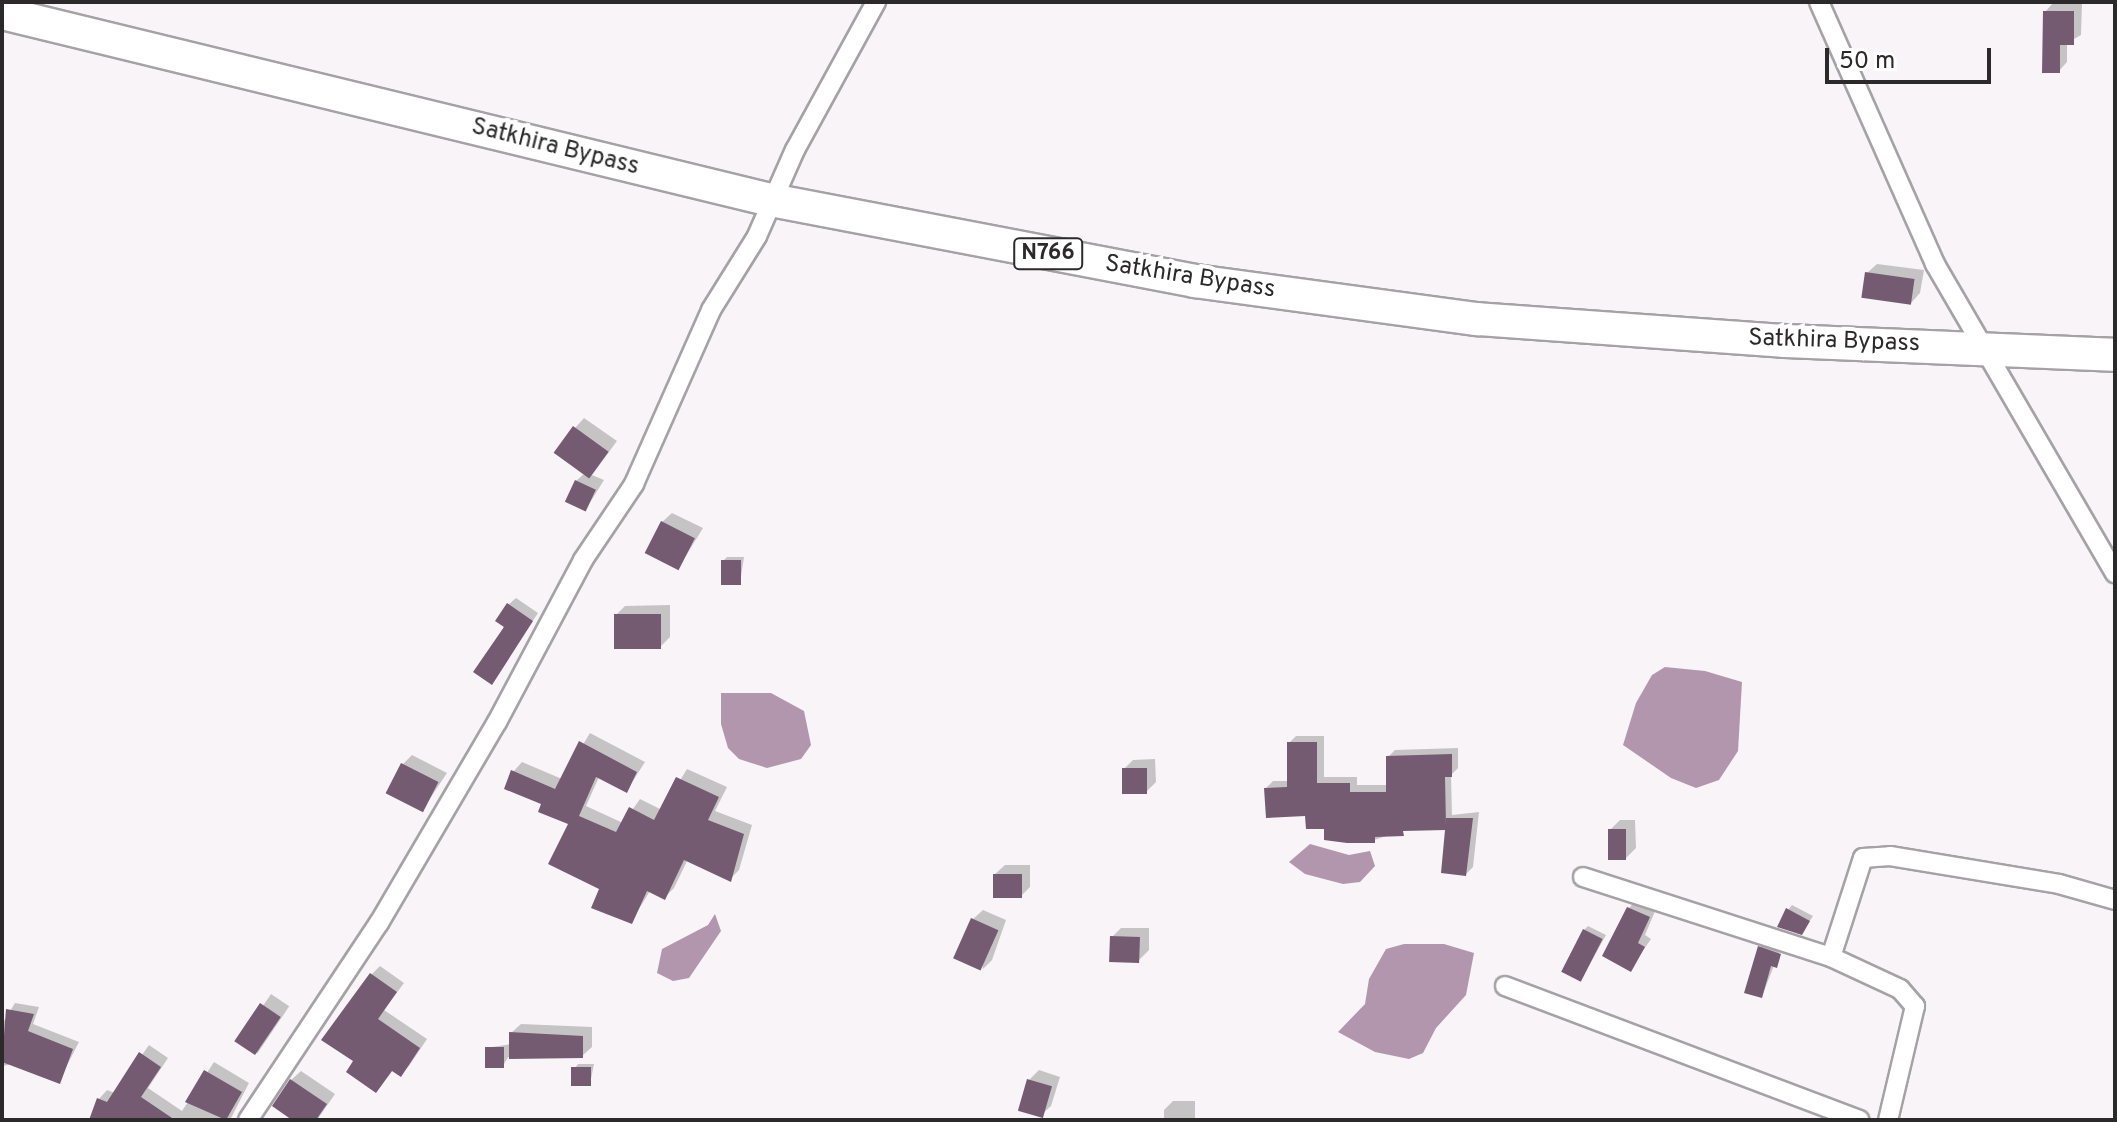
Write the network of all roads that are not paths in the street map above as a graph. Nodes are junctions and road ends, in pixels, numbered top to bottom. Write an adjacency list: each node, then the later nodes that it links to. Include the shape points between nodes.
1 (876, 2): 4 (street)
2 (1819, 2): 5 (street, via 1928,251)
3 (2, 13): 4 (highway, Satkhira Bypass / N766)
4 (771, 200): 5 (highway, Satkhira Bypass / N766, via 1195,281 1447,315 1784,341); 12 (street, via 757,236 711,310 634,484 583,560 497,722 379,923)
5 (1979, 347): 6 (highway, Satkhira Bypass / N766); 7 (street)
6 (2115, 355)
7 (2115, 573)
8 (1583, 877): 10 (street)
9 (2115, 900): 10 (street, via 2059,884 1890,856 1863,858)
10 (1831, 957): 14 (street, via 1900,989 1915,1006)
11 (1505, 986): 13 (street)
12 (248, 1120)
13 (1860, 1120)
14 (1888, 1120)

